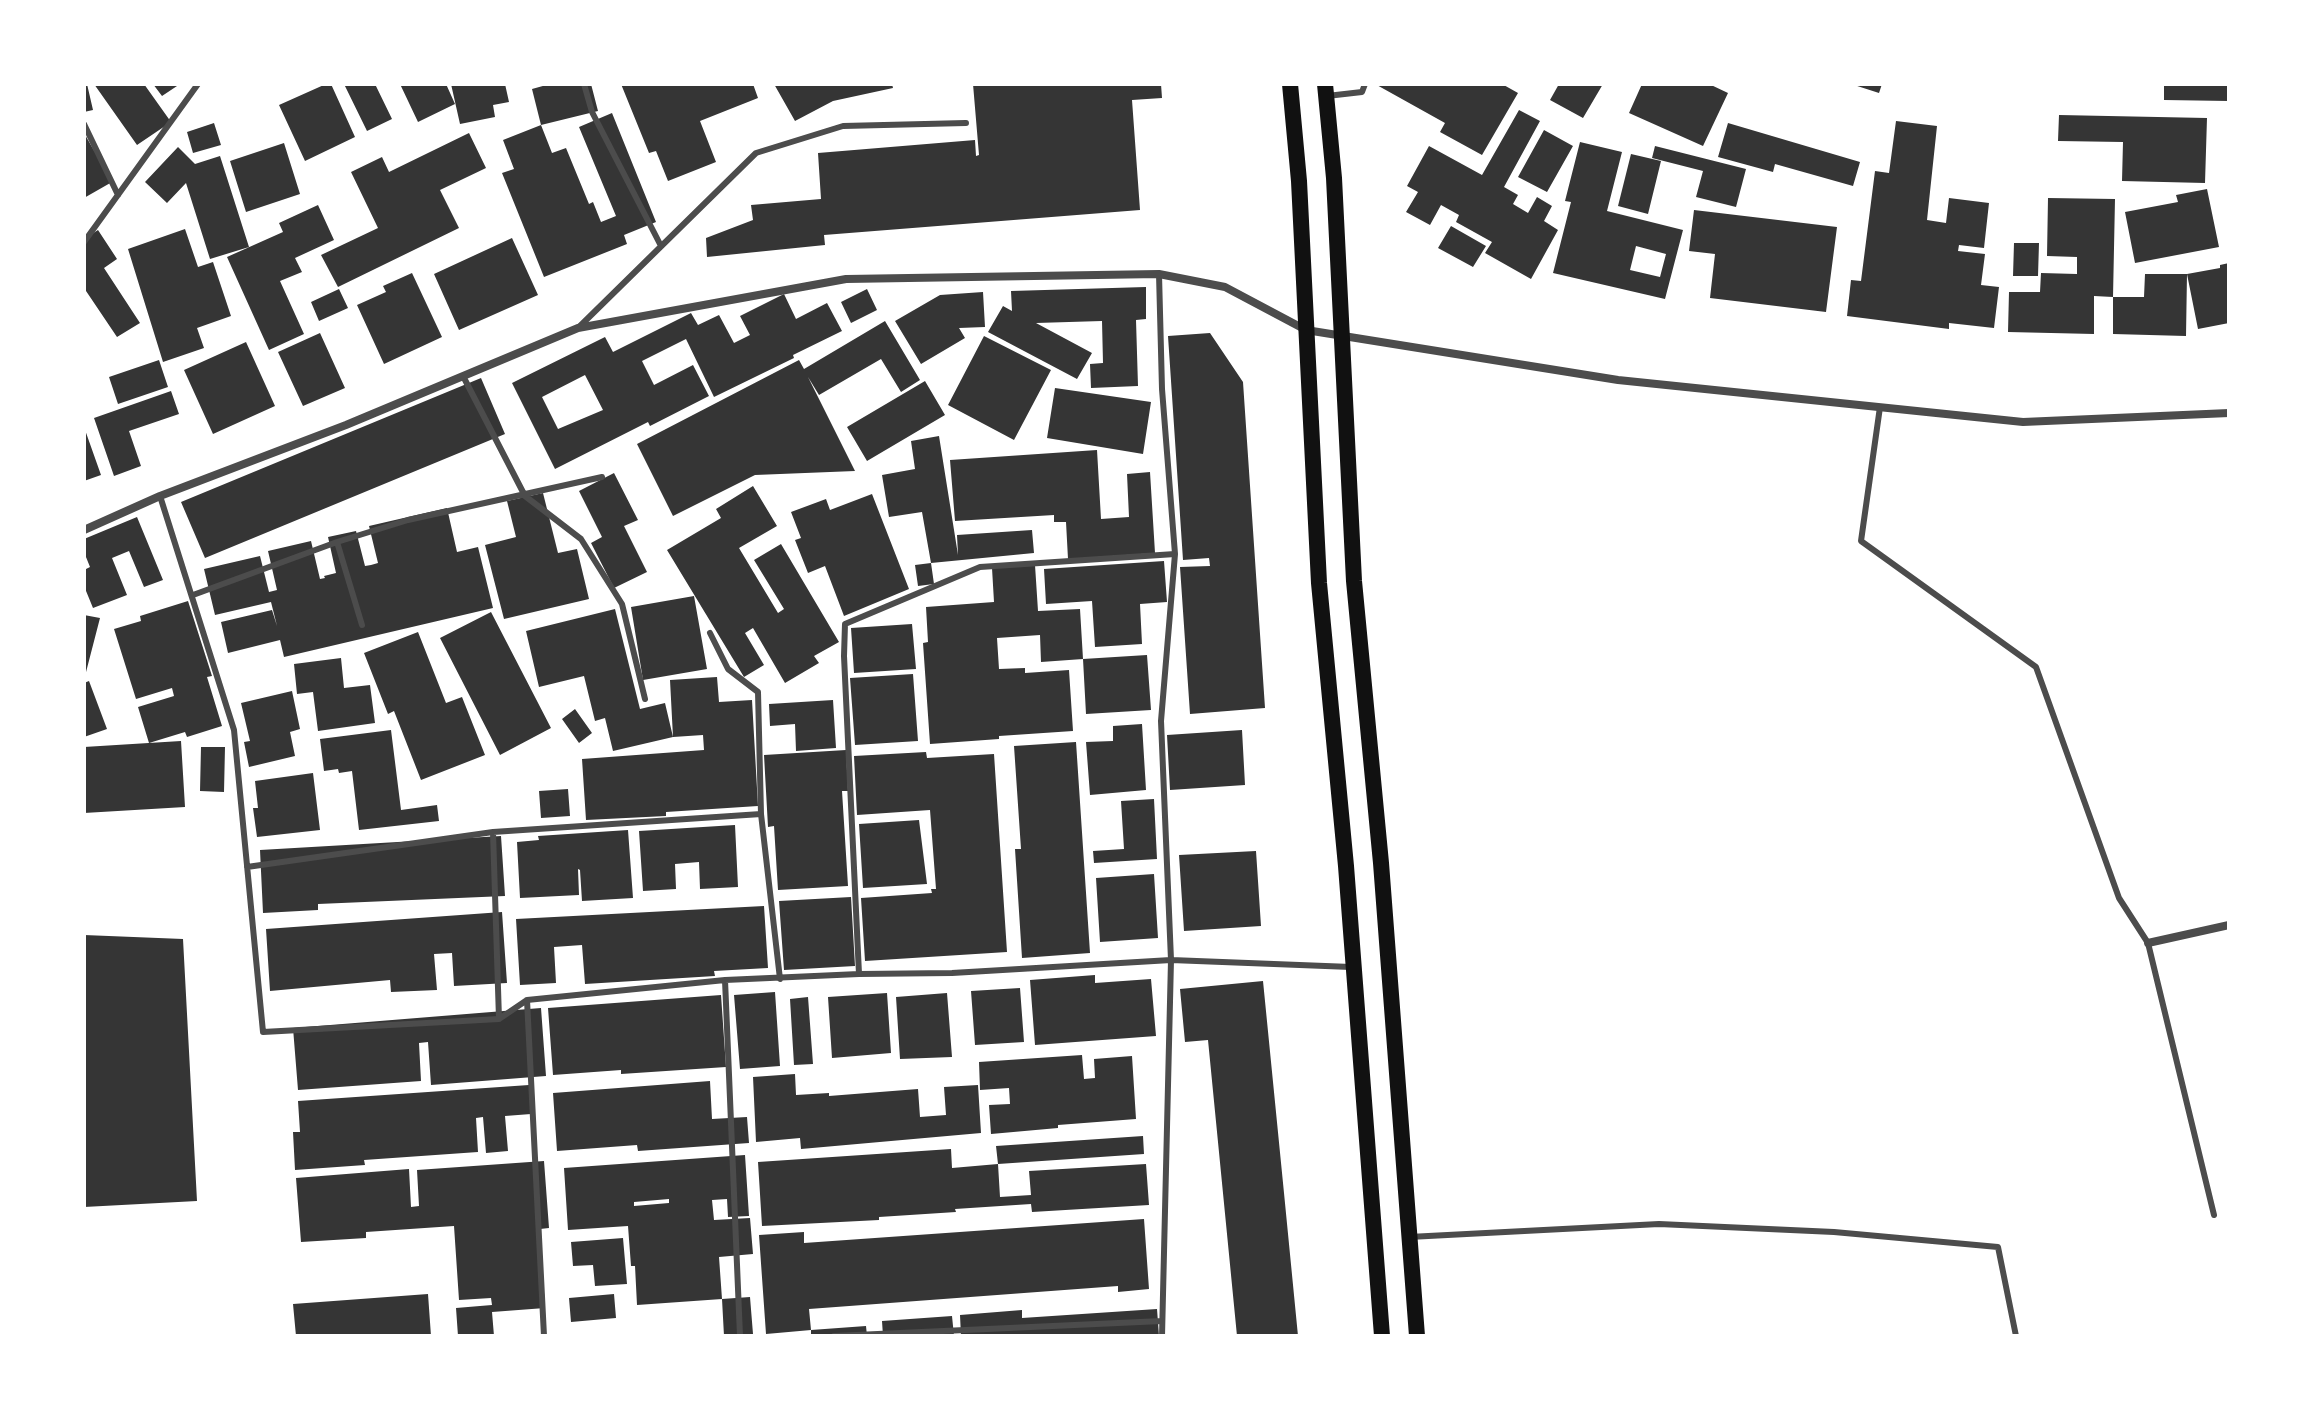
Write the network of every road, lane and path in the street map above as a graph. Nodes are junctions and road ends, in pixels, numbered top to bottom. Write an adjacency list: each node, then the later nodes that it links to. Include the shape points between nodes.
1 (198, 84): 8 (lane)
2 (584, 84): 10 (lane, via 592,112)
3 (1290, 84): 13 (main road)
4 (1365, 84): 5 (lane, via 1362,92)
5 (1326, 90): 14 (main road)
6 (966, 123): 10 (lane, via 843,126 756,153)
7 (84, 124): 8 (lane)
8 (118, 195): 9 (lane)
9 (84, 242)
10 (661, 246): 12 (lane)
11 (1159, 274): 12 (street, via 846,279); 13 (street, via 1225,287); 23 (lane)
12 (578, 328): 15 (street)
13 (1306, 330): 14 (street); 34 (main road, via 1319,583)
14 (1342, 336): 16 (street, via 1618,380); 41 (main road, via 1354,581)
15 (463, 376): 19 (street); 20 (lane)
16 (1880, 407): 17 (street, via 2023,422); 32 (lane, via 1861,541 2036,667 2119,898)
17 (2229, 413)
18 (602, 477): 20 (lane)
19 (160, 496): 21 (street); 24 (lane)
20 (525, 496): 22 (lane, via 408,520); 27 (lane, via 581,539 622,604)
21 (84, 530)
22 (337, 542): 24 (lane); 25 (lane)
23 (1175, 554): 33 (lane, via 1161,721); 35 (lane, via 980,567 845,624)
24 (193, 595): 30 (lane, via 234,730)
25 (362, 625)
26 (710, 633): 28 (lane, via 728,669 758,692)
27 (645, 699)
28 (761, 814): 29 (lane); 36 (lane)
29 (493, 832): 30 (lane); 39 (lane)
30 (247, 867): 39 (lane, via 263,1032)
31 (2229, 925): 32 (street)
32 (2148, 943): 40 (lane)
33 (1171, 960): 34 (lane); 35 (lane); 42 (lane)
34 (1354, 967): 47 (main road)
35 (859, 974): 36 (lane)
36 (780, 979): 37 (lane)
37 (725, 980): 38 (lane); 44 (lane)
38 (527, 1000): 39 (lane); 43 (lane)
39 (499, 1019)
40 (2214, 1215)
41 (1409, 1237): 48 (main road); 49 (lane, via 1659,1224 1998,1247)
42 (1162, 1321): 45 (lane); 46 (lane)
43 (544, 1336)
44 (740, 1336)
45 (834, 1336)
46 (1162, 1336)
47 (1382, 1336)
48 (1417, 1336)
49 (2016, 1336)

